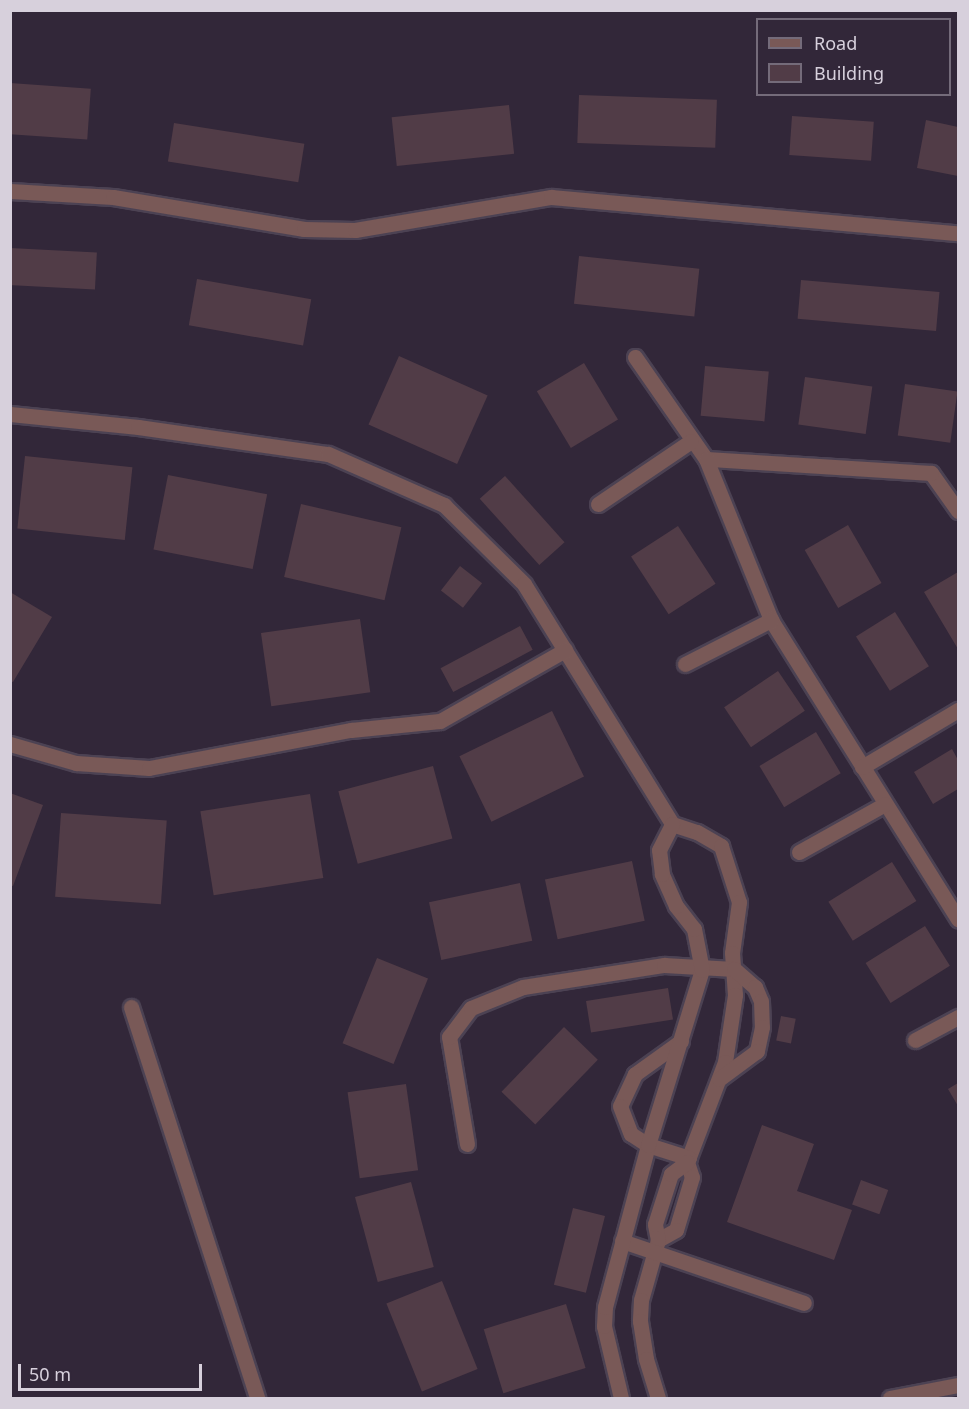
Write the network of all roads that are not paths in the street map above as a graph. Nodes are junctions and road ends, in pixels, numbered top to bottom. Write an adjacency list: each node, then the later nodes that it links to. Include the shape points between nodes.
1 (10, 191): 2 (street, via 113,196 304,229 355,230 551,197)
2 (958, 233)
3 (635, 357): 5 (street)
4 (10, 414): 10 (street, via 138,427 328,454 444,505 524,584)
5 (692, 441): 6 (street); 7 (street)
6 (706, 459): 8 (street, via 931,473); 9 (street)
7 (598, 504)
8 (958, 511)
9 (771, 620): 11 (street); 14 (street)
10 (566, 650): 13 (street, via 440,721 351,730 149,768 76,763); 16 (street)
11 (685, 664)
12 (958, 710): 14 (street)
13 (10, 744)
14 (862, 767): 15 (street)
15 (885, 804): 17 (street); 18 (street)
16 (672, 824): 19 (street, via 721,846 739,902); 20 (street, via 659,850 662,874 676,906 694,929)
17 (799, 852)
18 (958, 919)
19 (734, 969): 20 (street); 25 (street, via 735,995); 25 (street, via 755,987 761,1001 762,1027 757,1051)
20 (702, 970): 24 (street); 26 (street, via 664,965 606,971 523,987 471,1008 449,1037)
21 (131, 1007): 33 (street)
22 (958, 1017): 23 (street)
23 (915, 1040)
24 (681, 1041): 27 (street); 27 (street, via 654,1057 624,1091 620,1106 624,1123 631,1134)
25 (719, 1079): 28 (street)
26 (467, 1144)
27 (648, 1145): 28 (street); 29 (street)
28 (688, 1160): 30 (street, via 671,1174 655,1224); 30 (street, via 692,1177 676,1230)
29 (622, 1241): 30 (street); 34 (street, via 604,1326)
30 (656, 1246): 31 (street); 35 (street, via 640,1321)
31 (804, 1303)
32 (958, 1385): 36 (street)
33 (257, 1398)
34 (621, 1398)
35 (658, 1398)
36 (890, 1398)

